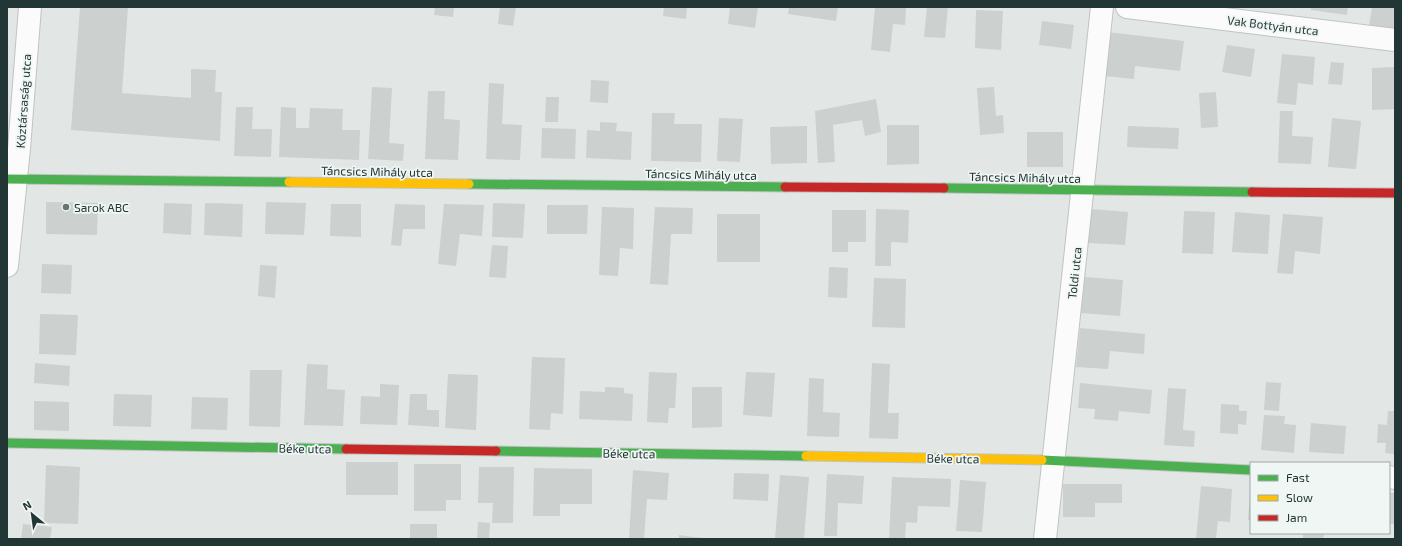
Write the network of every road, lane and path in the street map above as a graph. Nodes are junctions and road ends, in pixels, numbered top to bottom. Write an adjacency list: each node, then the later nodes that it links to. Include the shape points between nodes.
1 (30, 7): 5 (street, Köztársaság utca)
2 (1102, 7): 6 (street, Toldi utca)
3 (1127, 7): 4 (street, Vak Bottyán utca)
4 (1395, 40)
5 (11, 179): 6 (street, Táncsics Mihály utca); 8 (street, Köztársaság utca)
6 (1083, 190): 7 (street, Táncsics Mihály utca); 10 (street, Toldi utca)
7 (1395, 192)
8 (7, 266)
9 (7, 443): 10 (street, Béke utca)
10 (1053, 460): 11 (street, Béke utca); 12 (street, Toldi utca)
11 (1250, 470)
12 (1045, 539)

